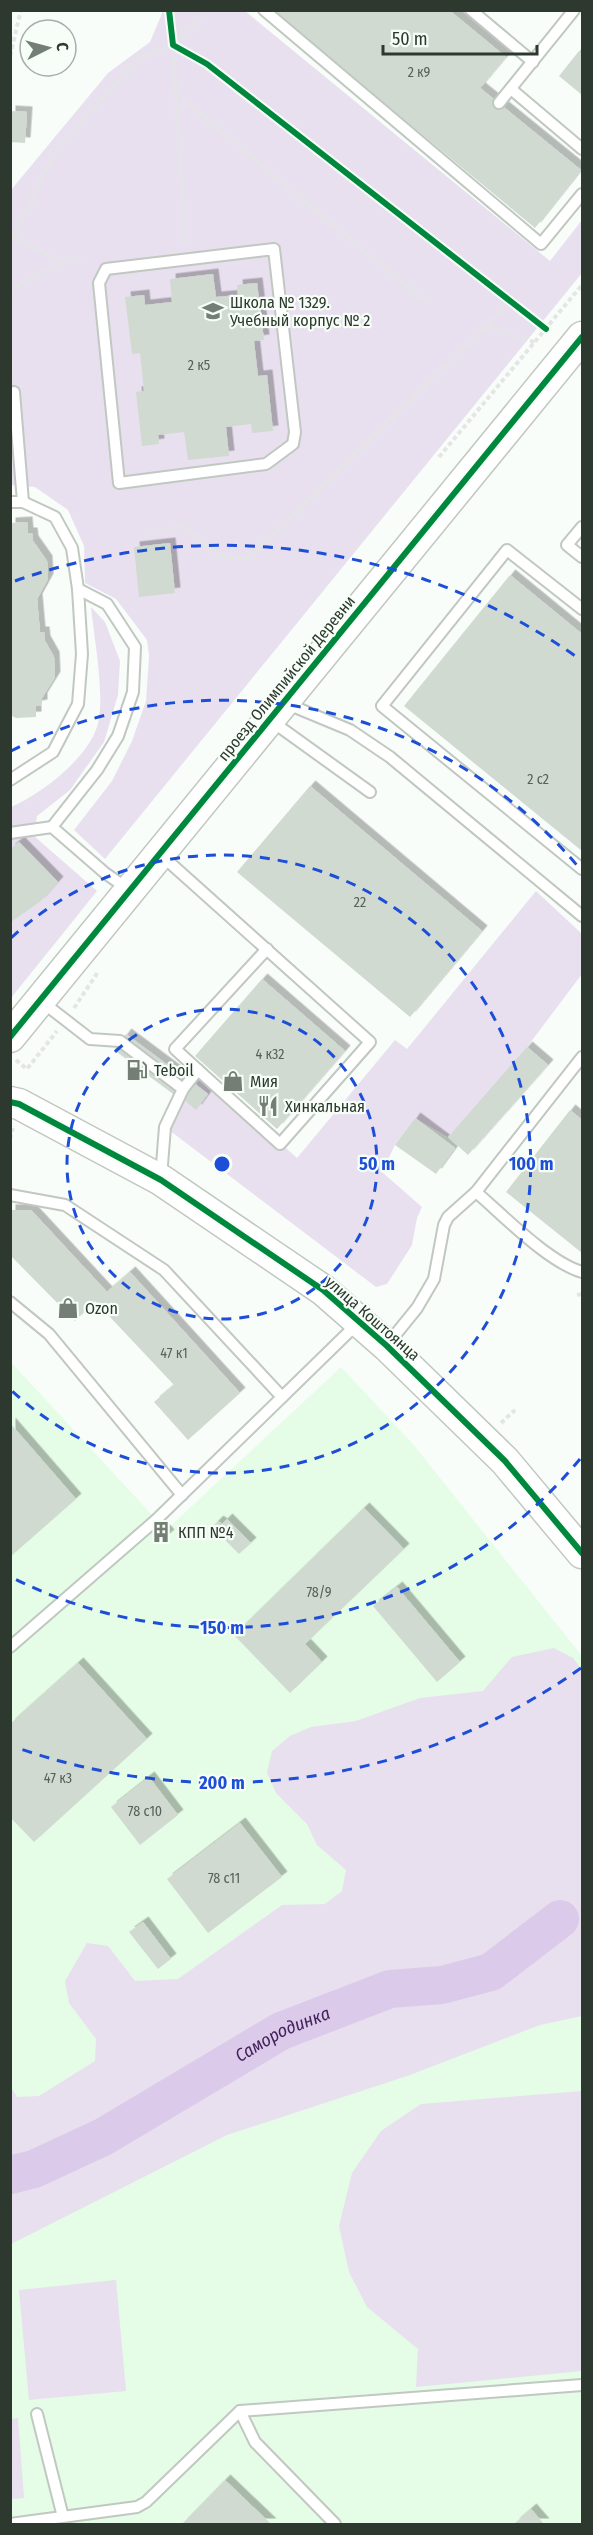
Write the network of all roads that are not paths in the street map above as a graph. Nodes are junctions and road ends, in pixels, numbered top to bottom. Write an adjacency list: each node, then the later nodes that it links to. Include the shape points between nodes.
1 (264, 10): 8 (lane, via 542,244)
2 (471, 10): 4 (lane)
3 (574, 10): 4 (lane)
4 (533, 62): 5 (lane)
5 (511, 89): 6 (lane); 7 (lane)
6 (499, 103)
7 (582, 149)
8 (582, 194)
9 (186, 260): 9 (lane, via 274,249 295,432 293,444 266,464 119,483 99,283 106,269)
10 (582, 337): 18 (street, проезд Олимпийской Деревни)
11 (14, 392): 13 (lane)
12 (10, 502): 13 (lane)
13 (23, 502): 16 (lane, via 55,517 72,548)
14 (582, 527): 15 (lane, via 567,545)
15 (582, 557)
16 (78, 589): 19 (lane, via 82,654 78,704 53,752); 21 (lane, via 107,604 135,647 134,692 118,736)
17 (582, 609): 24 (lane, via 507,550 382,706)
18 (277, 711): 20 (lane); 23 (street, проезд Олимпийской Деревни); 26 (lane, via 350,730 390,757)
19 (10, 780)
20 (370, 792)
21 (52, 827): 22 (lane); 25 (lane)
22 (10, 833)
23 (160, 854): 25 (street, проезд Олимпийской Деревни); 27 (lane)
24 (582, 869)
25 (131, 891): 28 (street, проезд Олимпийской Деревни)
26 (582, 916)
27 (267, 949): 31 (lane, via 174,1049); 31 (lane, via 370,1042 280,1144)
28 (41, 1001): 29 (street, проезд Олимпийской Деревни); 32 (lane, via 90,1039 120,1041)
29 (10, 1037)
30 (582, 1057): 35 (lane)
31 (198, 1070): 32 (lane)
32 (183, 1089): 34 (lane, via 165,1127)
33 (10, 1102): 34 (street, улица Коштоянца)
34 (160, 1180): 39 (street, улица Коштоянца, via 323,1290)
35 (476, 1192): 37 (lane, via 544,1250 570,1269); 40 (lane, via 448,1217 435,1279)
36 (10, 1195): 41 (lane, via 64,1205 165,1270)
37 (582, 1272)
38 (10, 1302): 42 (lane, via 49,1334)
39 (359, 1322): 40 (street, улица Коштоянца); 41 (lane)
40 (387, 1346): 43 (street, улица Коштоянца, via 505,1461)
41 (282, 1397): 42 (lane)
42 (182, 1495): 44 (lane)
43 (582, 1553)
44 (10, 1647)
45 (582, 2385): 46 (lane)
46 (240, 2411): 48 (lane, via 146,2502 137,2507); 50 (lane, via 255,2442)
47 (37, 2414): 48 (lane)
48 (63, 2517): 49 (lane)
49 (10, 2524)
50 (335, 2524)

